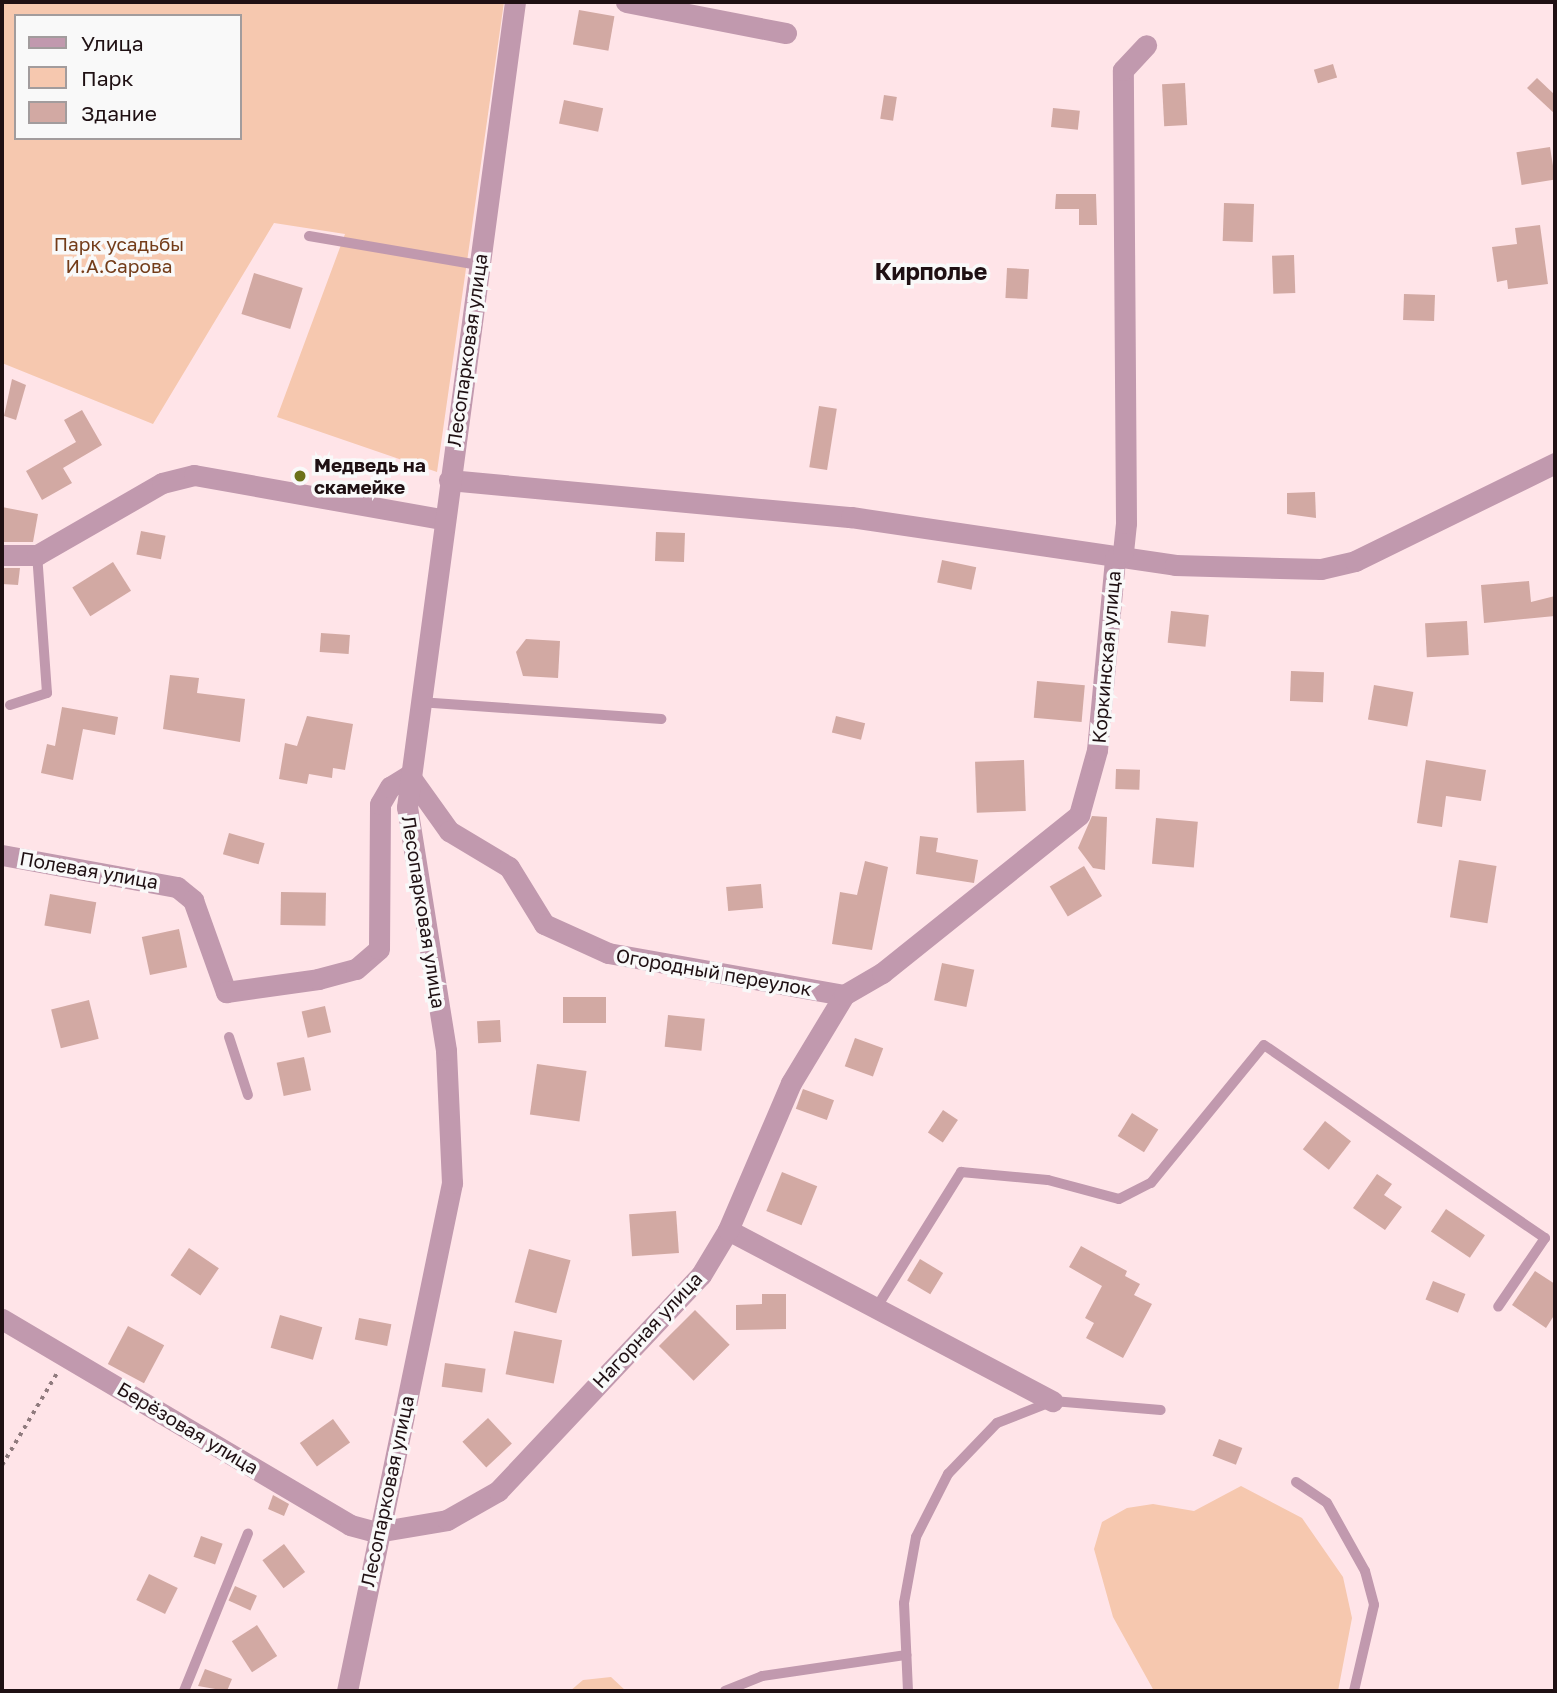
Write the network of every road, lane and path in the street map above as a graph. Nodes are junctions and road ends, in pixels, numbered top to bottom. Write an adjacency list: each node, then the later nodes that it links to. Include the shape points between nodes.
1 (515, 2): 6 (street, Лесопарковая улица)
2 (626, 2): 3 (street)
3 (786, 33)
4 (1146, 45): 12 (street, Коркинская улица, via 1123,69 1126,523 1123,552)
5 (309, 236): 6 (lane)
6 (479, 265): 8 (street, Лесопарковая улица)
7 (1555, 463): 12 (street, via 1355,561 1321,569)
8 (449, 480): 9 (street, Лесопарковая улица); 12 (street, via 852,517)
9 (442, 520): 11 (street, via 194,475 162,483); 13 (street, Лесопарковая улица)
10 (2, 555): 11 (street)
11 (37, 555): 14 (lane, via 47,693)
12 (1115, 558): 18 (street, Коркинская улица, via 1097,750 1079,815 882,973)
13 (418, 702): 15 (lane); 16 (street, Лесопарковая улица)
14 (10, 705)
15 (661, 719)
16 (409, 775): 17 (street, Полевая улица, via 390,786 380,804 379,948 356,969 226,992 193,900 177,887); 18 (street, Огородный переулок, via 449,831 509,867 544,924 608,953); 30 (street, Лесопарковая улица, via 413,863 452,1103 452,1183)
17 (2, 855)
18 (844, 995): 21 (street, Нагорная улица, via 791,1083)
19 (229, 1037): 20 (lane)
20 (248, 1095)
21 (728, 1230): 22 (street); 30 (street, Нагорная улица, via 701,1275 498,1491 447,1520)
22 (878, 1305): 23 (lane, via 961,1172 1048,1180 1119,1199 1151,1183 1264,1045 1545,1238); 26 (street)
23 (1498, 1307)
24 (2, 1319): 25 (street, Берёзовая улица)
25 (68, 1356): 28 (path); 30 (street, Берёзовая улица, via 350,1525)
26 (1053, 1401): 27 (lane); 32 (lane, via 997,1423 948,1474 916,1537 904,1603)
27 (1161, 1410)
28 (2, 1465)
29 (1296, 1482): 37 (lane, via 1326,1503 1365,1572 1374,1605)
30 (377, 1532): 34 (street, Лесопарковая улица)
31 (248, 1533): 33 (lane)
32 (906, 1655): 35 (lane, via 762,1676); 36 (lane)
33 (184, 1691)
34 (347, 1691)
35 (725, 1691)
36 (908, 1691)
37 (1354, 1691)

